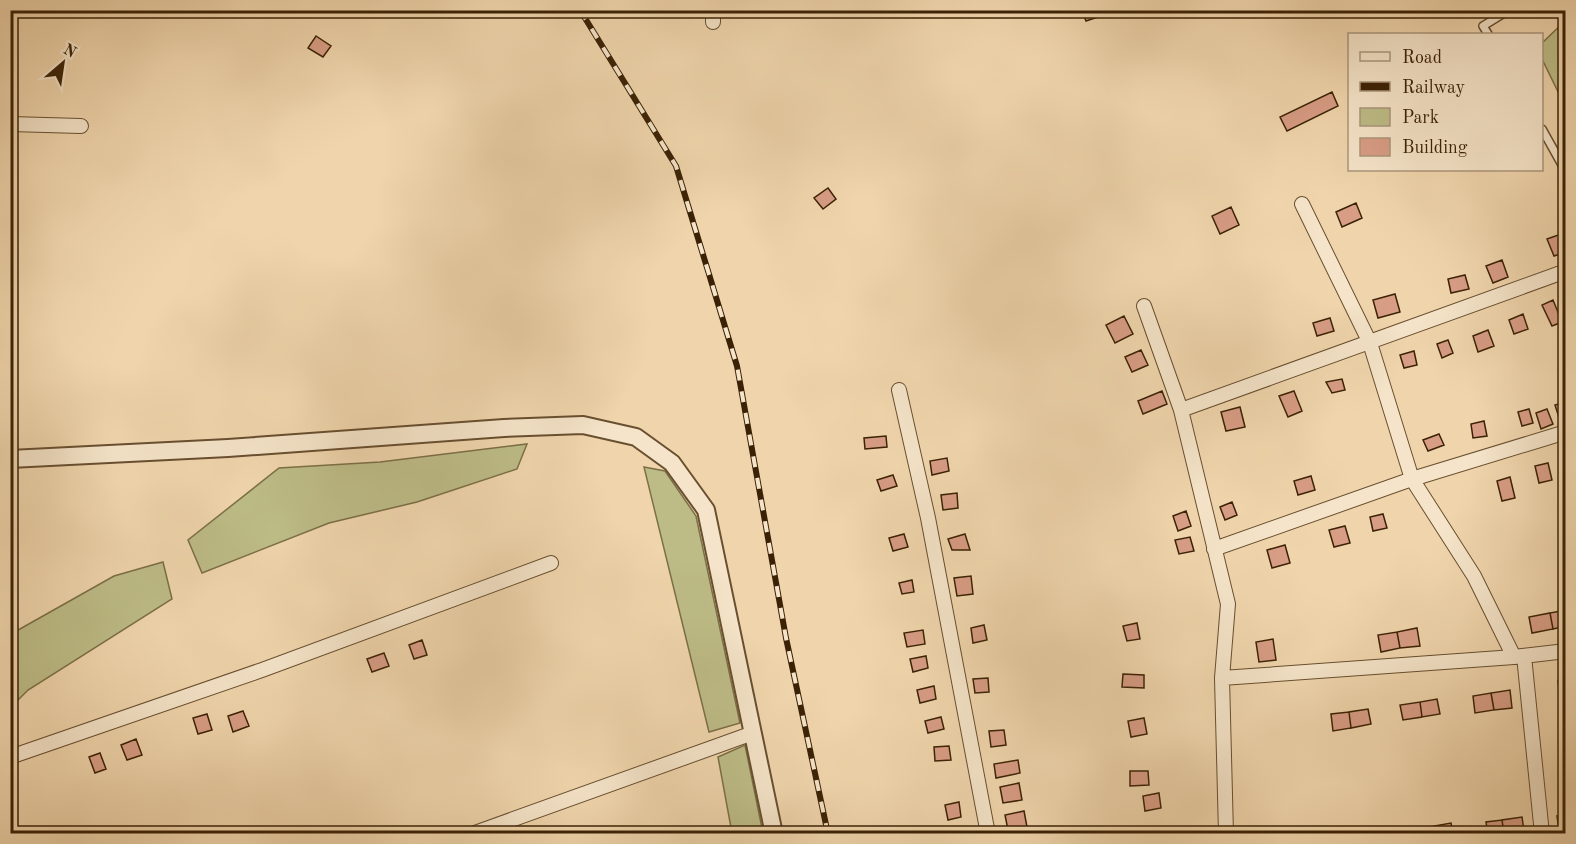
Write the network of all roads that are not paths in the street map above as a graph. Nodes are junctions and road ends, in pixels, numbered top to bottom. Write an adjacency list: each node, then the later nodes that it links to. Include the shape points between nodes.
1 (1509, 10): 2 (lane, via 1483,27)
2 (1487, 33)
3 (10, 124): 4 (street)
4 (81, 126)
5 (1543, 131): 6 (lane)
6 (1566, 172)
7 (1302, 204): 10 (street)
8 (1566, 271): 10 (street)
9 (1144, 306): 12 (street)
10 (1370, 343): 12 (street); 15 (street)
11 (899, 390): 25 (street, via 928,518)
12 (1181, 410): 16 (street)
13 (1566, 432): 15 (street)
14 (10, 459): 21 (street, via 583,425 636,437 672,463 706,510)
15 (1412, 479): 16 (street); 19 (street, via 1474,576)
16 (1214, 549): 20 (street, via 1228,604)
17 (551, 563): 22 (street, via 262,670)
18 (1566, 651): 19 (street)
19 (1519, 657): 20 (street); 27 (street)
20 (1222, 678): 26 (street)
21 (753, 733): 23 (street); 24 (street)
22 (10, 757)
23 (472, 834)
24 (774, 834)
25 (988, 834)
26 (1226, 834)
27 (1542, 834)

